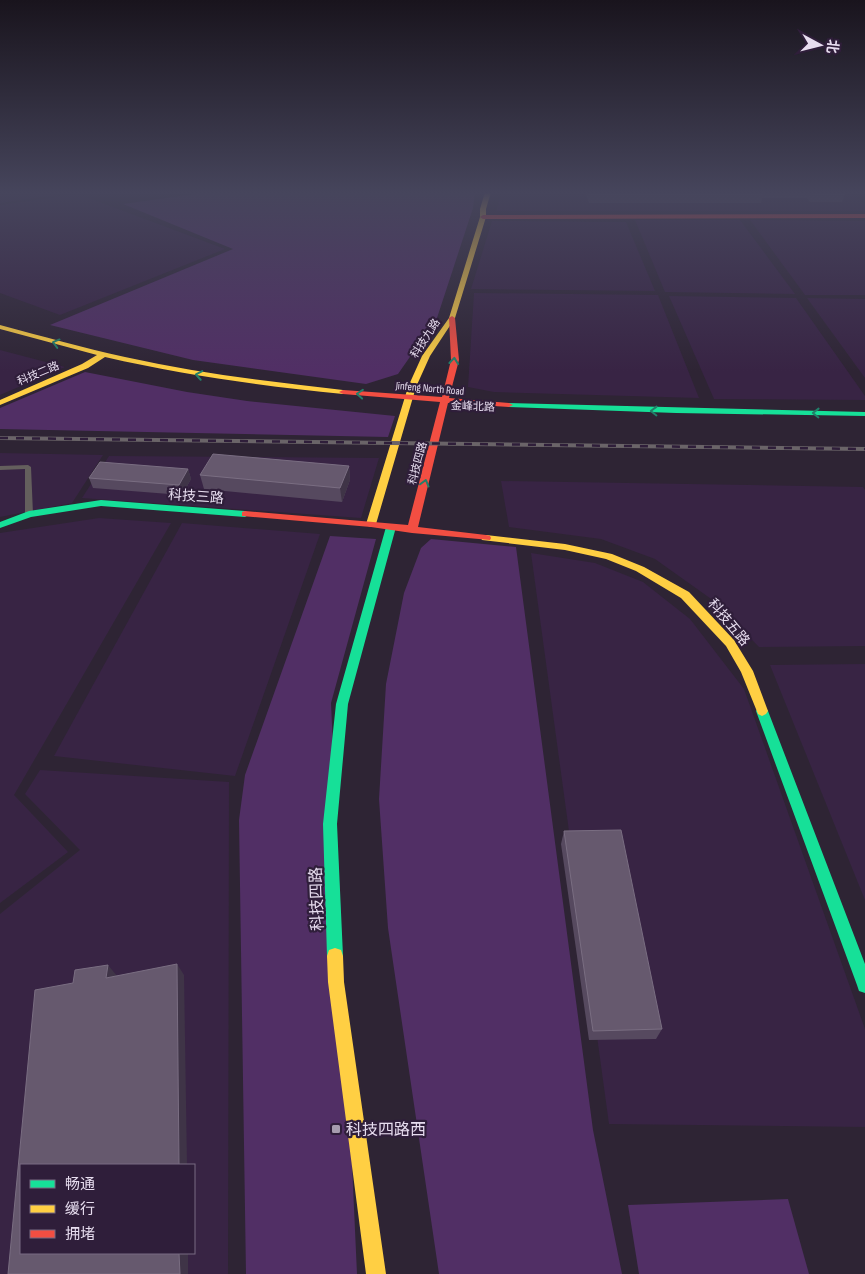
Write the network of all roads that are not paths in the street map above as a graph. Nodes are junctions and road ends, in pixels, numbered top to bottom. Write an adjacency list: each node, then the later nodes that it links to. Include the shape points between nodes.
1 (472, 251): 2 (street, 科技九路)
2 (452, 318): 8 (street, 科技九路, via 426,356); 10 (street, 科技九路, one-way to 2, via 455,360)
3 (0, 327): 4 (street, Jinfeng North Road, one-way to 3)
4 (103, 355): 6 (street, 科技二路); 8 (street, Jinfeng North Road, one-way to 4, via 229,380)
5 (69, 362): 6 (street)
6 (85, 366): 7 (street); 9 (street, 科技二路)
7 (100, 369)
8 (409, 399): 10 (street, Jinfeng North Road); 12 (street, 科技四路)
9 (0, 402)
10 (445, 402): 13 (street, Jinfeng North Road, one-way to 10, via 626,411); 19 (street, 科技四路, one-way to 10)
11 (389, 412): 12 (street)
12 (408, 414): 16 (street, 科技四路)
13 (865, 414)
14 (0, 468): 15 (lane, via 28,467)
15 (29, 514): 16 (street, 科技三路, via 101,504); 17 (street, 科技三路)
16 (371, 524): 18 (street, 科技三路)
17 (0, 525)
18 (391, 527): 19 (street, 科技五路); 21 (street, 科技四路, via 342,704 330,824 336,982)
19 (412, 530): 20 (street, 科技五路, via 566,547 608,556 640,569 685,595 730,643 747,671)
20 (865, 985)
21 (376, 1274)

